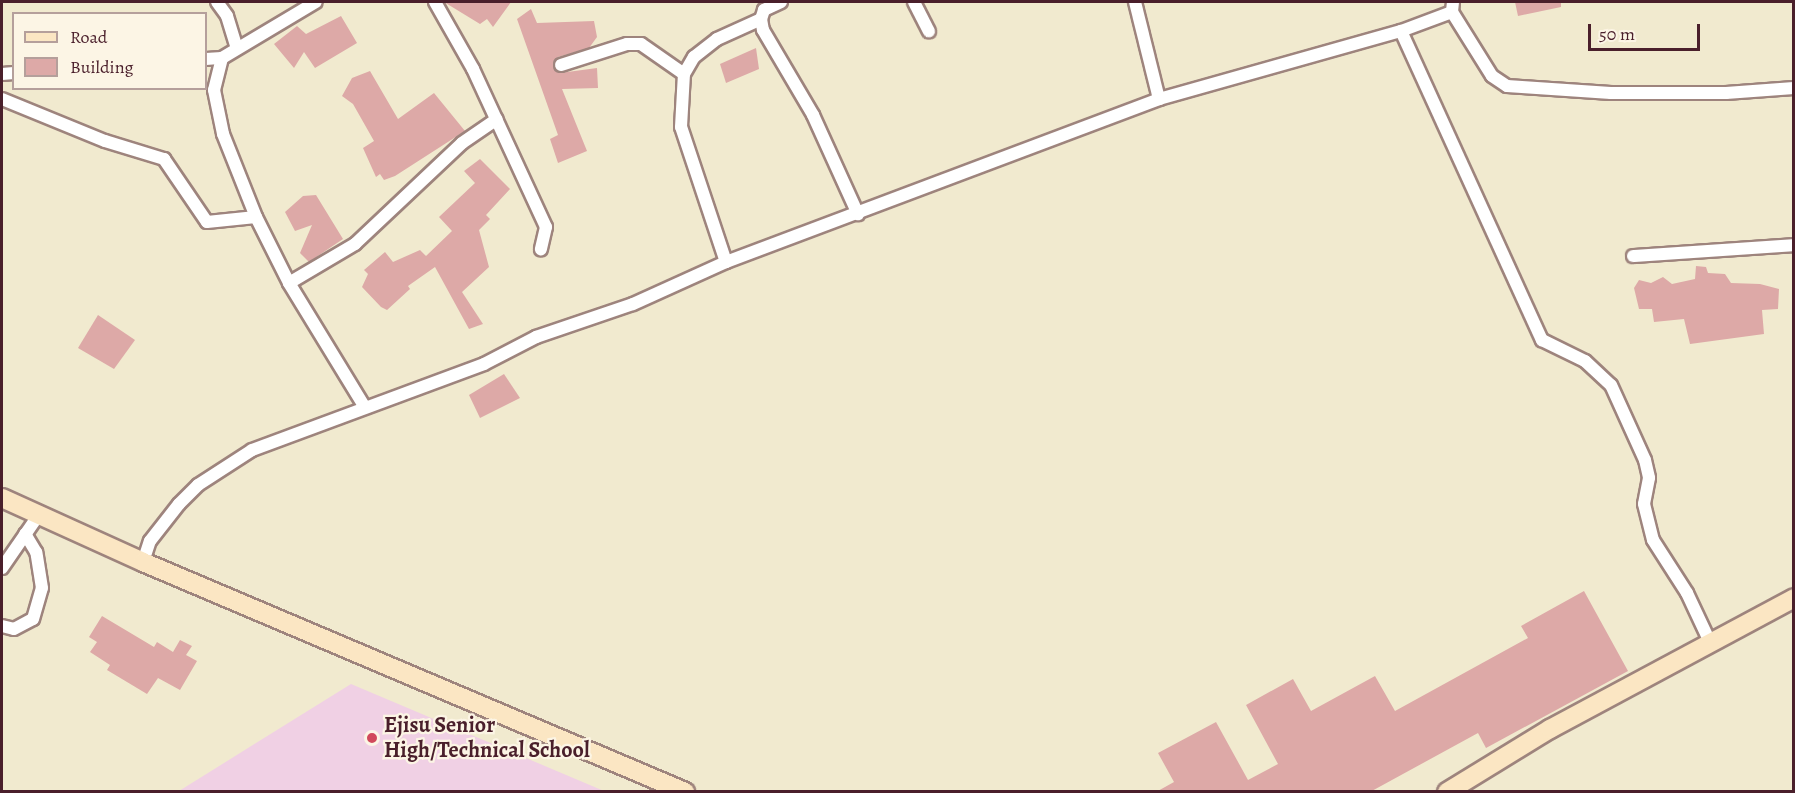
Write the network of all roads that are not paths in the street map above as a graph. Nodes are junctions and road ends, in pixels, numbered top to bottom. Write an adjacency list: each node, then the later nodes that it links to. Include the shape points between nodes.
1 (217, 2): 11 (street, via 227,16)
2 (316, 2): 11 (street)
3 (435, 2): 19 (street)
4 (781, 2): 8 (street, via 765,10)
5 (914, 2): 9 (street)
6 (1135, 2): 18 (street)
7 (1453, 7): 10 (street); 16 (street, via 1492,76 1507,86 1611,93 1726,93)
8 (761, 19): 15 (street, via 717,39 694,57); 20 (street, via 813,115)
9 (929, 31)
10 (1401, 31): 18 (street); 35 (street, via 1542,340 1585,361 1611,385 1646,460 1649,478 1644,504 1653,540 1687,592)
11 (237, 49): 12 (street)
12 (222, 58): 13 (street); 21 (street, via 214,90 223,134)
13 (207, 59)
14 (561, 65): 15 (street, via 627,44 640,44)
15 (684, 74): 25 (street, via 681,127)
16 (1794, 88)
17 (2, 99): 21 (street, via 105,141 164,159 207,222)
18 (1159, 99): 20 (street)
19 (497, 119): 23 (street, via 546,227); 26 (street, via 462,143 355,244)
20 (858, 214): 25 (street)
21 (256, 217): 26 (street)
22 (1794, 245): 24 (street)
23 (541, 249)
24 (1633, 256)
25 (726, 262): 27 (street, via 633,304 536,338 484,364)
26 (289, 283): 27 (street)
27 (364, 406): 31 (street, via 252,450 198,485 162,524)
28 (2, 498): 29 (main road)
29 (38, 516): 30 (street); 31 (main road)
30 (25, 534): 32 (street); 34 (street, via 36,552 42,588 33,619 14,629)
31 (142, 562): 36 (main road)
32 (2, 568)
33 (1794, 598): 35 (main road)
34 (2, 626)
35 (1710, 642): 37 (main road, via 1550,729)
36 (685, 792)
37 (1447, 792)

